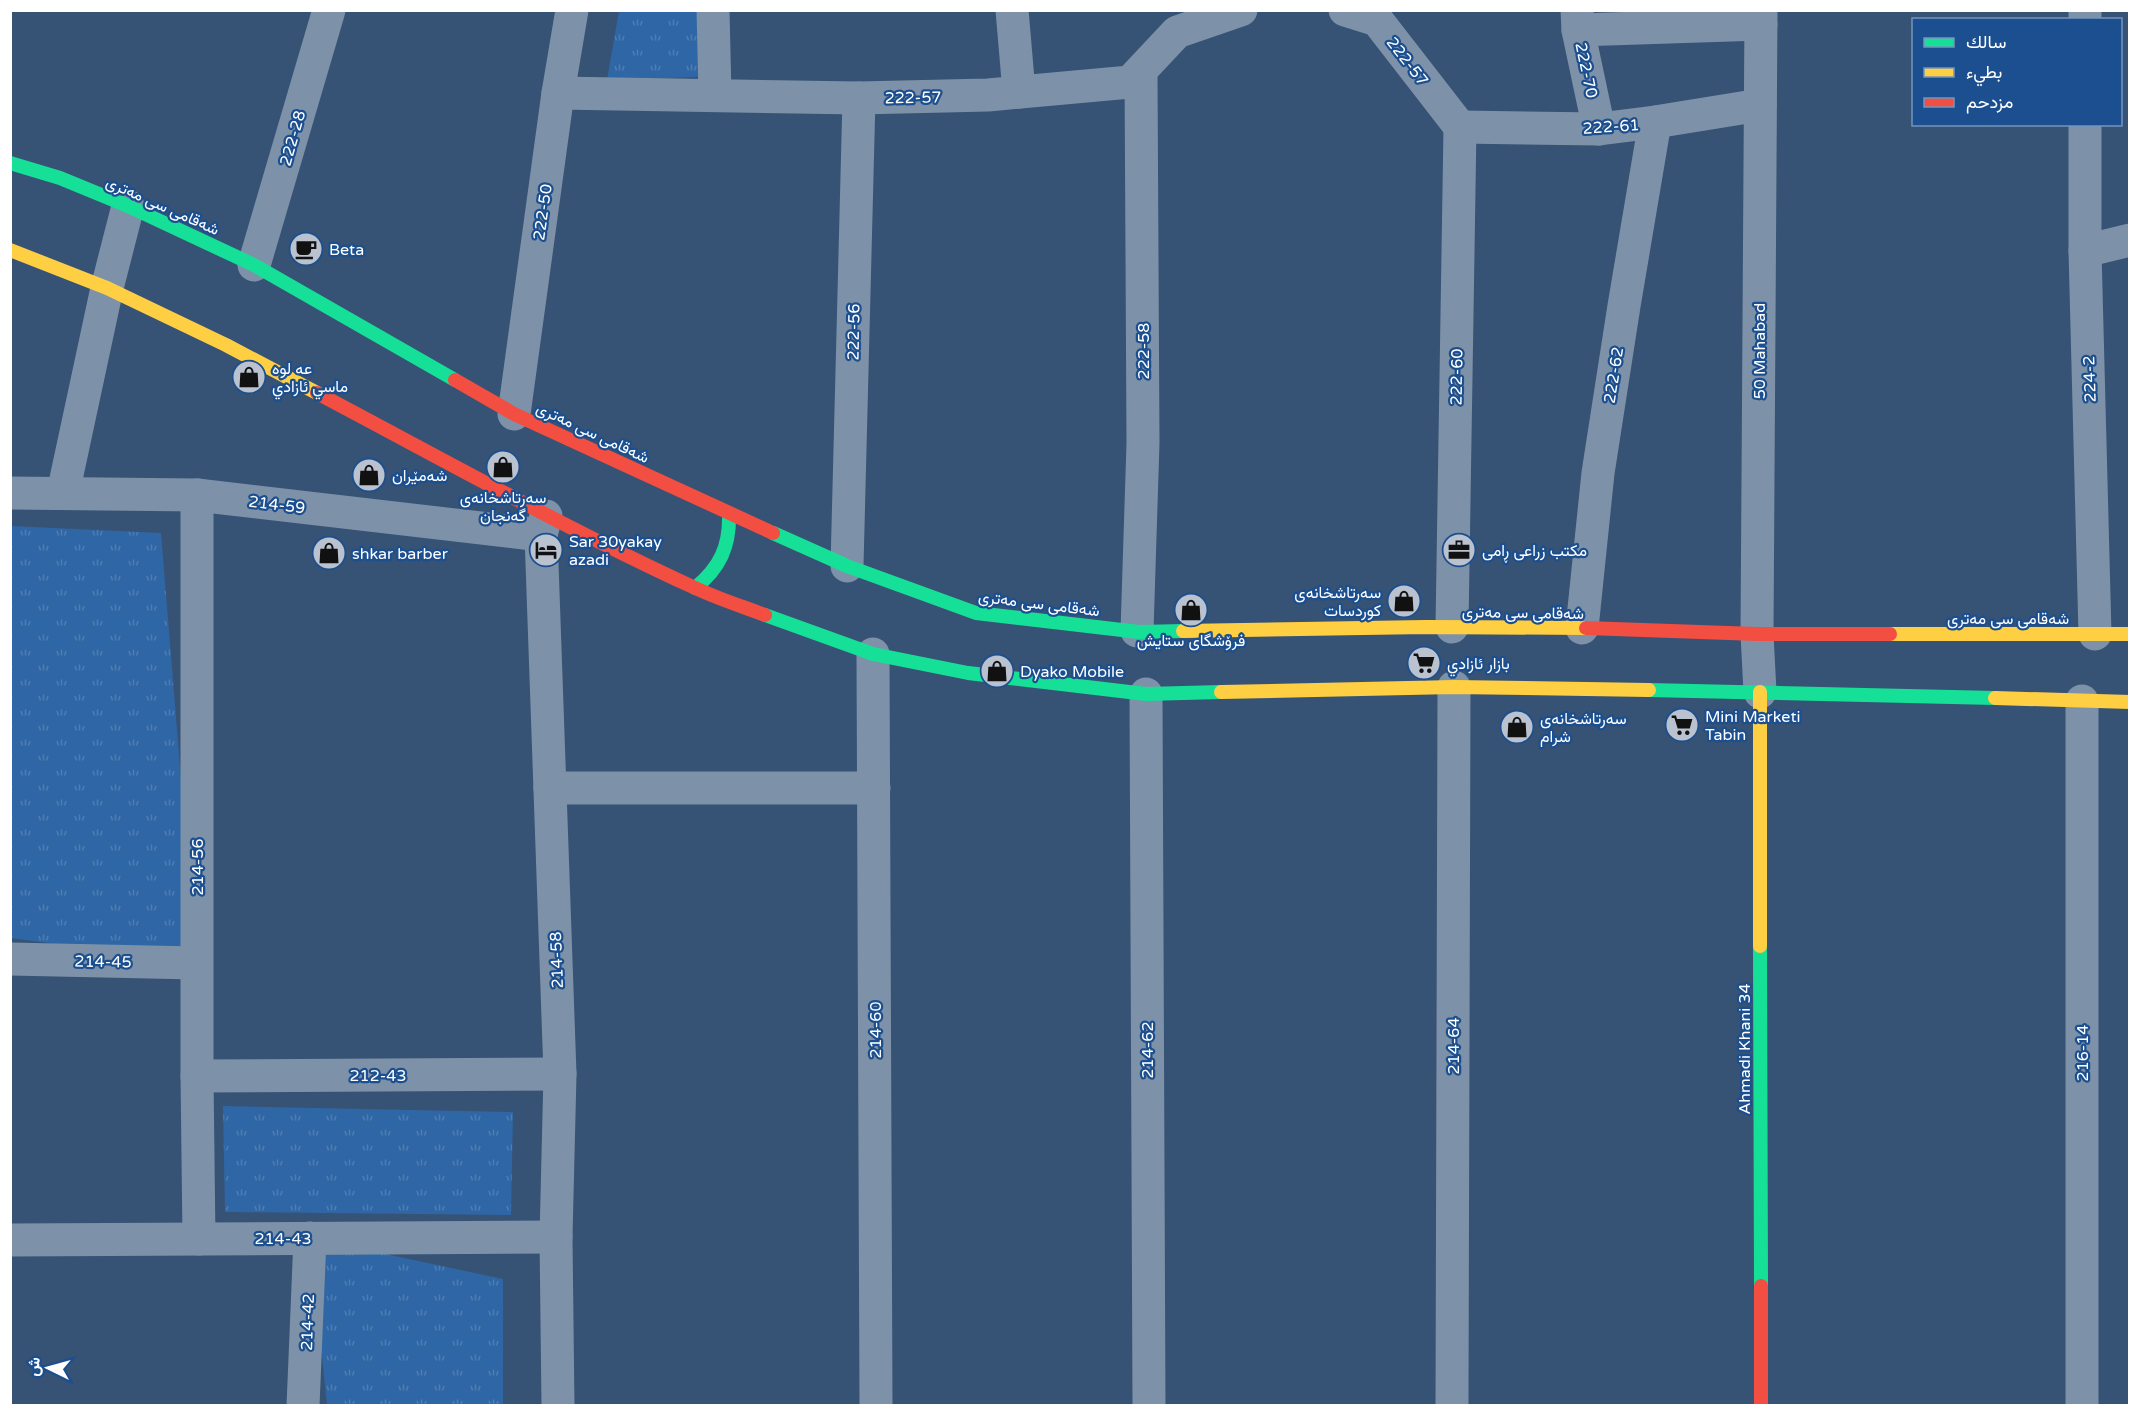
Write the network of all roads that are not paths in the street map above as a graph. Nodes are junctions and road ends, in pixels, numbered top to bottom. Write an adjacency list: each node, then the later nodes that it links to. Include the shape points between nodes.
1 (329, 10): 24 (street, 222-28)
2 (572, 10): 11 (street, 222-50)
3 (713, 10): 12 (street)
4 (1012, 10): 10 (street)
5 (1241, 10): 9 (street, 222-57, via 1177,32)
6 (1345, 10): 17 (street, 222-57, via 1377,20)
7 (1761, 17): 8 (street); 14 (street, 50 Mahabad)
8 (1578, 20): 18 (street, 222-70)
9 (1141, 71): 10 (street, 222-57, via 1130,82); 36 (street, 222-58, via 1143,443)
10 (1019, 92): 13 (street, 222-57)
11 (558, 93): 12 (street, 222-57); 26 (street, 222-50)
12 (715, 96): 13 (street, 222-57)
13 (859, 98): 32 (street, 222-56)
14 (1760, 105): 15 (street, 222-61); 37 (street, 50 Mahabad)
15 (1655, 123): 18 (street, 222-61); 35 (street, 222-62, via 1598,473)
16 (2085, 126): 23 (street, 224-2)
17 (1460, 127): 18 (street, 222-61); 34 (street, 222-60)
18 (1599, 129)
19 (10, 163): 20 (main road, شەقامی سی مەتری, via 60,178)
20 (128, 206): 24 (main road, شەقامی سی مەتری); 25 (street)
21 (2130, 240): 23 (street)
22 (10, 250): 25 (main road)
23 (2085, 251): 38 (street, 224-2)
24 (254, 265): 26 (main road, شەقامی سی مەتری)
25 (107, 288): 28 (street); 31 (main road, via 226,345 504,491)
26 (514, 414): 30 (main road, شەقامی سی مەتری)
27 (10, 493): 28 (street, 214-59)
28 (63, 493): 29 (street, 214-59)
29 (197, 495): 31 (street, 214-59); 49 (street, 214-56)
30 (729, 514): 32 (main road, شەقامی سی مەتری); 33 (main road, via 727,548 709,578)
31 (543, 526): 33 (main road); 46 (street, 214-58)
32 (847, 566): 36 (main road, شەقامی سی مەتری, via 976,613)
33 (694, 588): 40 (main road)
34 (1452, 627): 35 (main road, شەقامی سی مەتری); 36 (main road, شەقامی سی مەتری)
35 (1582, 628): 37 (main road, شەقامی سی مەتری)
36 (1137, 631)
37 (1757, 634): 38 (main road, شەقامی سی مەتری); 42 (street, 50 Mahabad)
38 (2096, 634): 39 (main road, شەقامی سی مەتری)
39 (2130, 634)
40 (873, 654): 43 (main road, via 968,674); 47 (street, 214-60)
41 (1454, 687): 42 (main road); 43 (main road); 60 (street, 214-64)
42 (1760, 692): 44 (main road); 61 (main road, Ahmadi Khani 34)
43 (1146, 694): 59 (street, 214-62)
44 (2082, 701): 45 (main road); 62 (street, 216-14)
45 (2130, 702)
46 (550, 788): 47 (street); 50 (street, 214-58)
47 (874, 788): 58 (street, 214-60)
48 (10, 959): 49 (street, 214-45)
49 (196, 963): 51 (street, 214-56)
50 (560, 1074): 51 (street, 212-43); 52 (street, 214-58)
51 (196, 1076): 54 (street, 214-56)
52 (556, 1237): 53 (street, 214-43); 57 (street, 214-58)
53 (310, 1238): 54 (street, 214-43); 56 (street, 214-42)
54 (199, 1239): 55 (street, 214-43)
55 (10, 1240)
56 (303, 1406)
57 (558, 1406)
58 (876, 1406)
59 (1149, 1406)
60 (1452, 1406)
61 (1761, 1406)
62 (2082, 1406)

